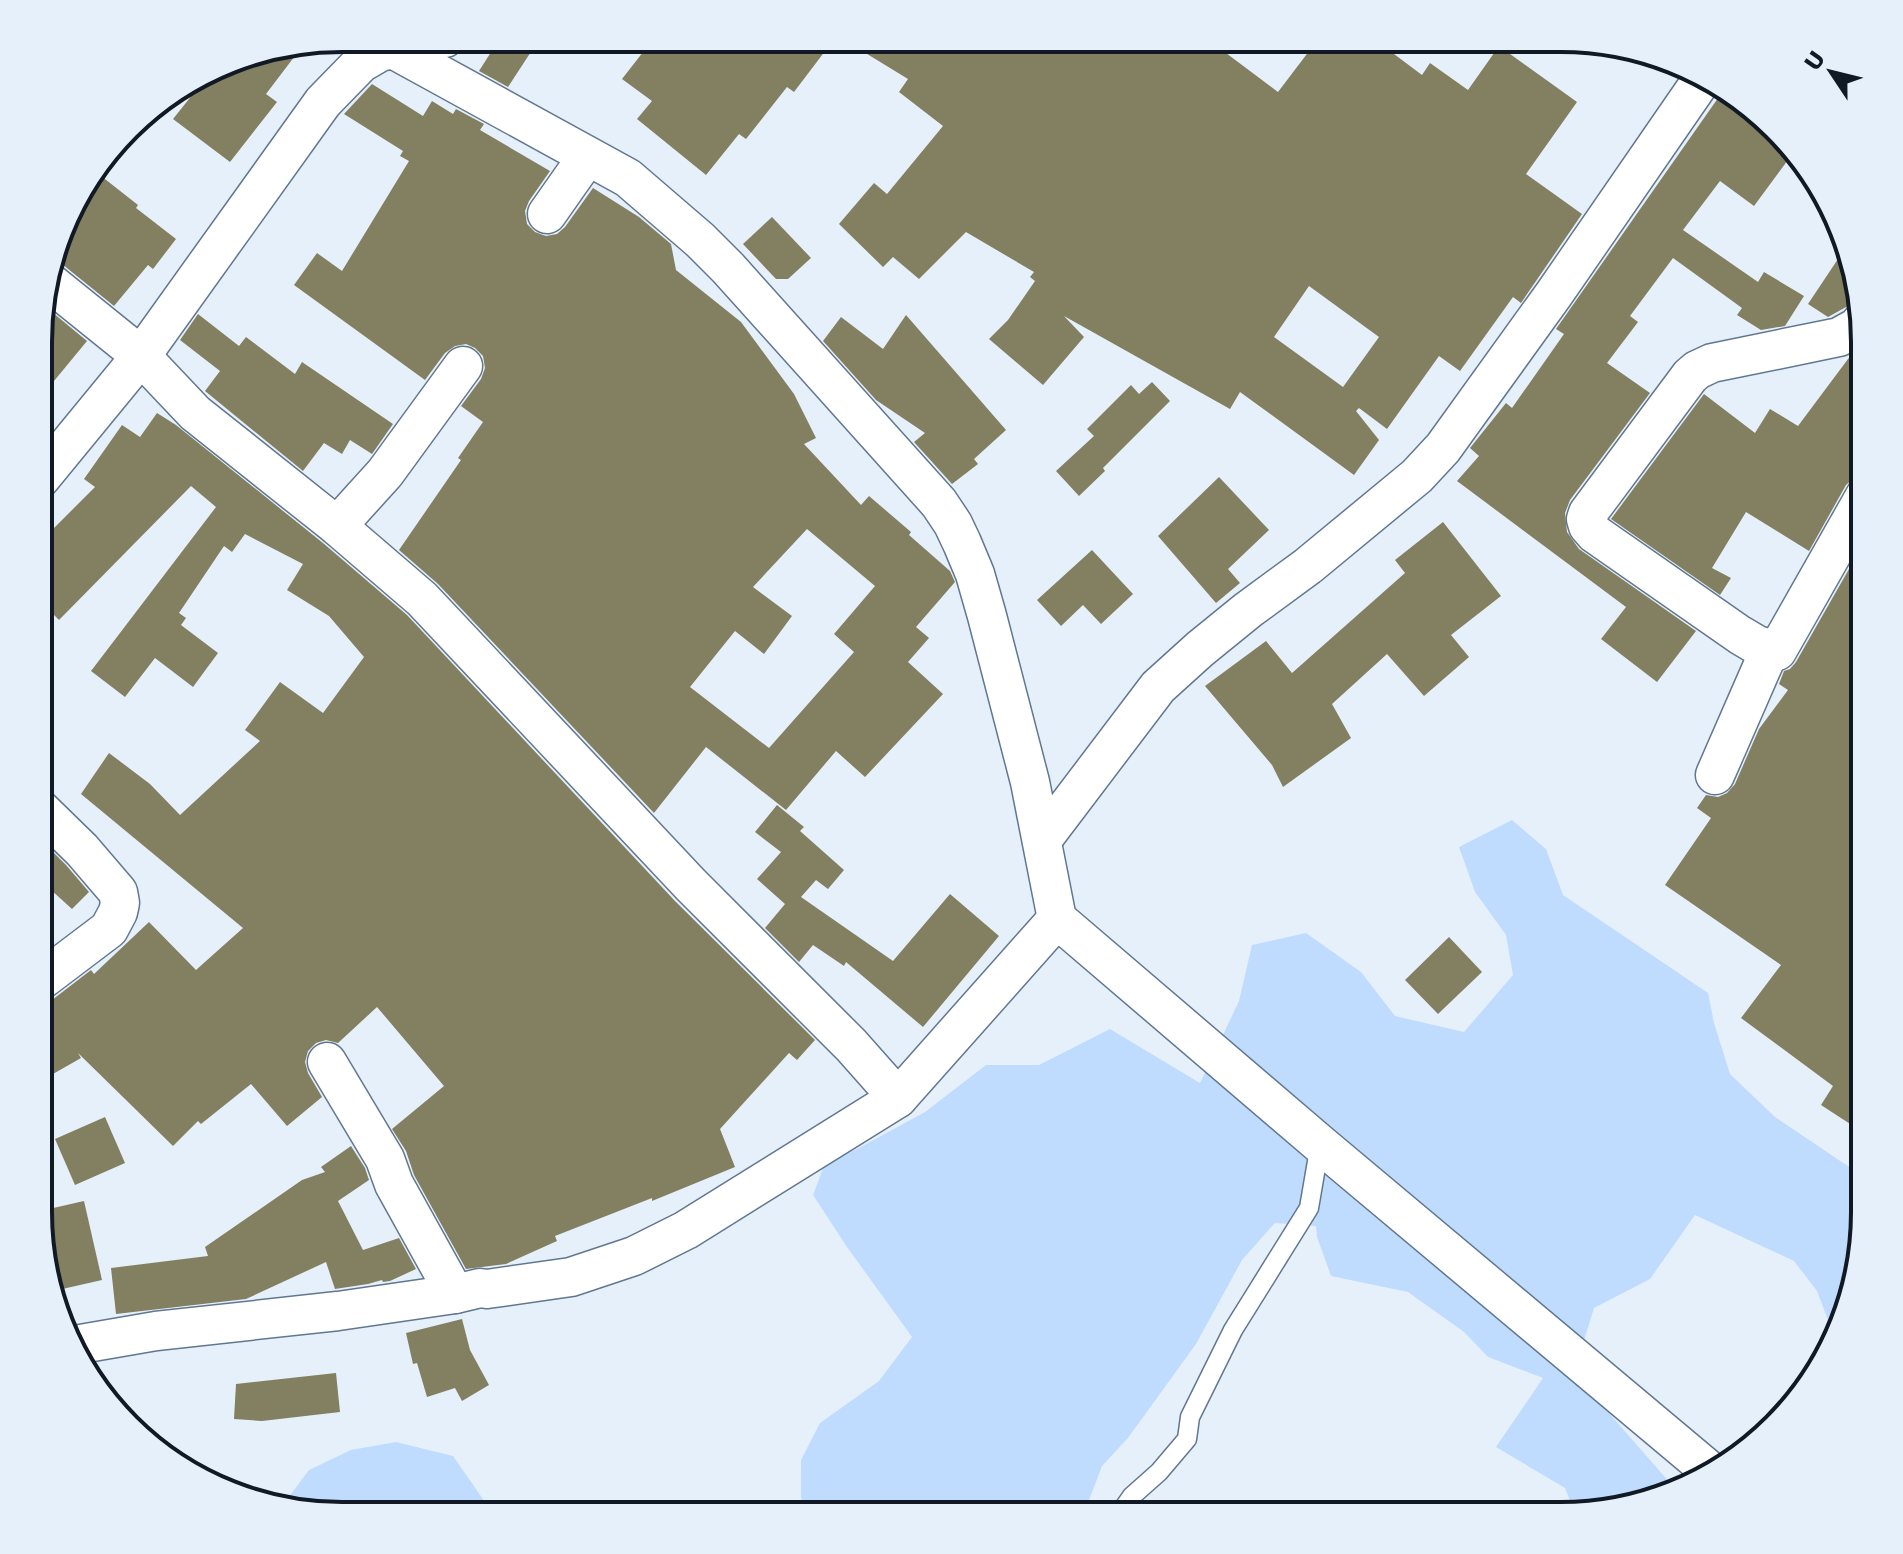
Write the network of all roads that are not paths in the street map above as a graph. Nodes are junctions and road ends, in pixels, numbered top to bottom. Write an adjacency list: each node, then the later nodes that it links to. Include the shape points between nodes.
1 (380, 52): 8 (street, via 361,63 323,102)
2 (398, 52): 4 (street)
3 (1697, 86): 16 (street, via 1443,448 1417,476 1158,687)
4 (587, 157): 5 (street); 16 (street, via 628,178 700,240 939,503 966,553 987,616)
5 (547, 214)
6 (57, 288): 8 (street)
7 (1850, 331): 13 (street, via 1697,370 1586,519 1595,534 1740,635)
8 (141, 356): 10 (street); 12 (street, via 195,413)
9 (463, 366): 12 (street, via 385,473)
10 (52, 464)
11 (1851, 521): 13 (street, via 1777,651)
12 (337, 526): 20 (street, via 422,599)
13 (1770, 649): 14 (street)
14 (1715, 775)
15 (52, 821): 18 (street, via 118,892 120,903 109,929)
16 (1042, 840): 17 (street)
17 (1057, 919): 20 (street); 21 (street)
18 (52, 972)
19 (327, 1062): 22 (street)
20 (898, 1098): 22 (street, via 686,1230 634,1256 571,1277)
21 (1320, 1144): 24 (street); 25 (lane, via 1309,1208 1233,1330 1190,1417 1187,1439)
22 (455, 1294): 23 (street)
23 (84, 1343)
24 (1703, 1465)
25 (1128, 1502)

